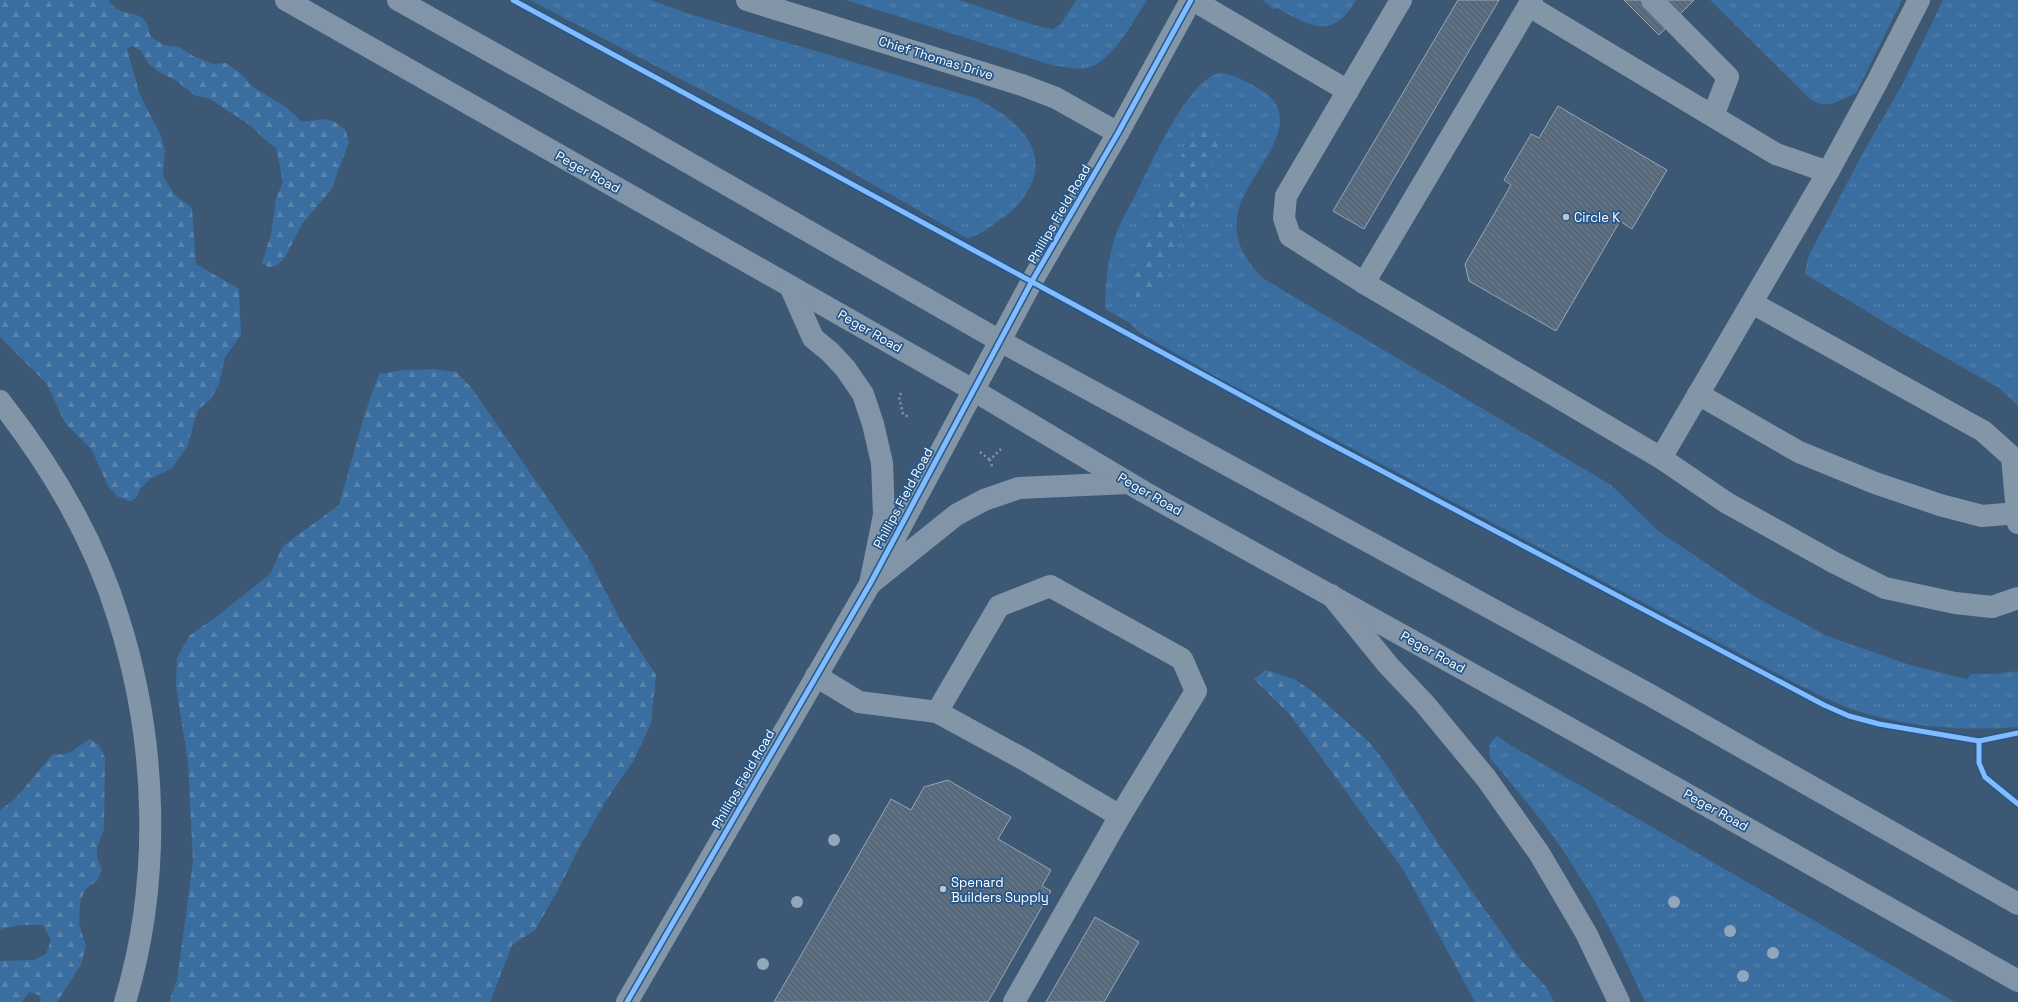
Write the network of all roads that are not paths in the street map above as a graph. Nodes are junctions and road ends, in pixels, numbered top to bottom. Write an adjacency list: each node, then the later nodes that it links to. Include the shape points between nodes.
1 (286, 0): 14 (main road, Peger Road)
2 (398, 0): 16 (main road)
3 (747, 0): 11 (street, Chief Thomas Drive, via 1022,85 1056,98)
4 (1192, 0): 9 (street); 11 (street, Phillips Field Road)
5 (1401, 0): 9 (street)
6 (1652, 0): 10 (street, via 1728,77)
7 (1919, 0): 12 (street)
8 (1530, 3): 10 (street); 13 (street)
9 (1348, 91): 13 (street, via 1286,196 1284,218 1290,236)
10 (1714, 116): 12 (street, via 1776,154)
11 (1118, 133): 16 (street, Phillips Field Road)
12 (1828, 172): 15 (street)
13 (1364, 283): 20 (street)
14 (790, 286): 17 (main road, Peger Road); 23 (main road, via 813,338 845,368 862,394 873,424 882,463 884,515)
15 (1752, 303): 18 (street); 22 (street, via 1983,431 2012,457)
16 (1000, 341): 17 (street, Phillips Field Road); 29 (main road, via 1650,695)
17 (973, 390): 21 (main road, Peger Road); 23 (street, Phillips Field Road)
18 (1698, 394): 20 (street); 22 (street, via 1799,452 1875,483 1982,516)
19 (0, 401): 31 (street, via 27,436 66,499 92,549 119,619 136,685 149,791 149,840 147,886 140,933)
20 (1661, 458): 25 (street, via 1728,503 1833,562 1886,588 1955,604 1992,607)
21 (1129, 483): 23 (main road, via 1019,488 984,500 956,515); 24 (main road, Peger Road)
22 (2018, 518)
23 (870, 584): 26 (street, Phillips Field Road)
24 (1331, 595): 30 (main road, Peger Road); 34 (highway, via 1486,778 1539,853 1586,933)
25 (2018, 598)
26 (816, 676): 27 (street, via 859,702); 32 (street, Phillips Field Road)
27 (936, 712): 28 (street, via 1025,760); 28 (street, via 999,606 1050,586 1182,659 1196,691)
28 (1120, 816): 33 (street)
29 (2018, 904)
30 (2018, 981)
31 (124, 1002)
32 (627, 1002)
33 (1014, 1002)
34 (1619, 1002)

